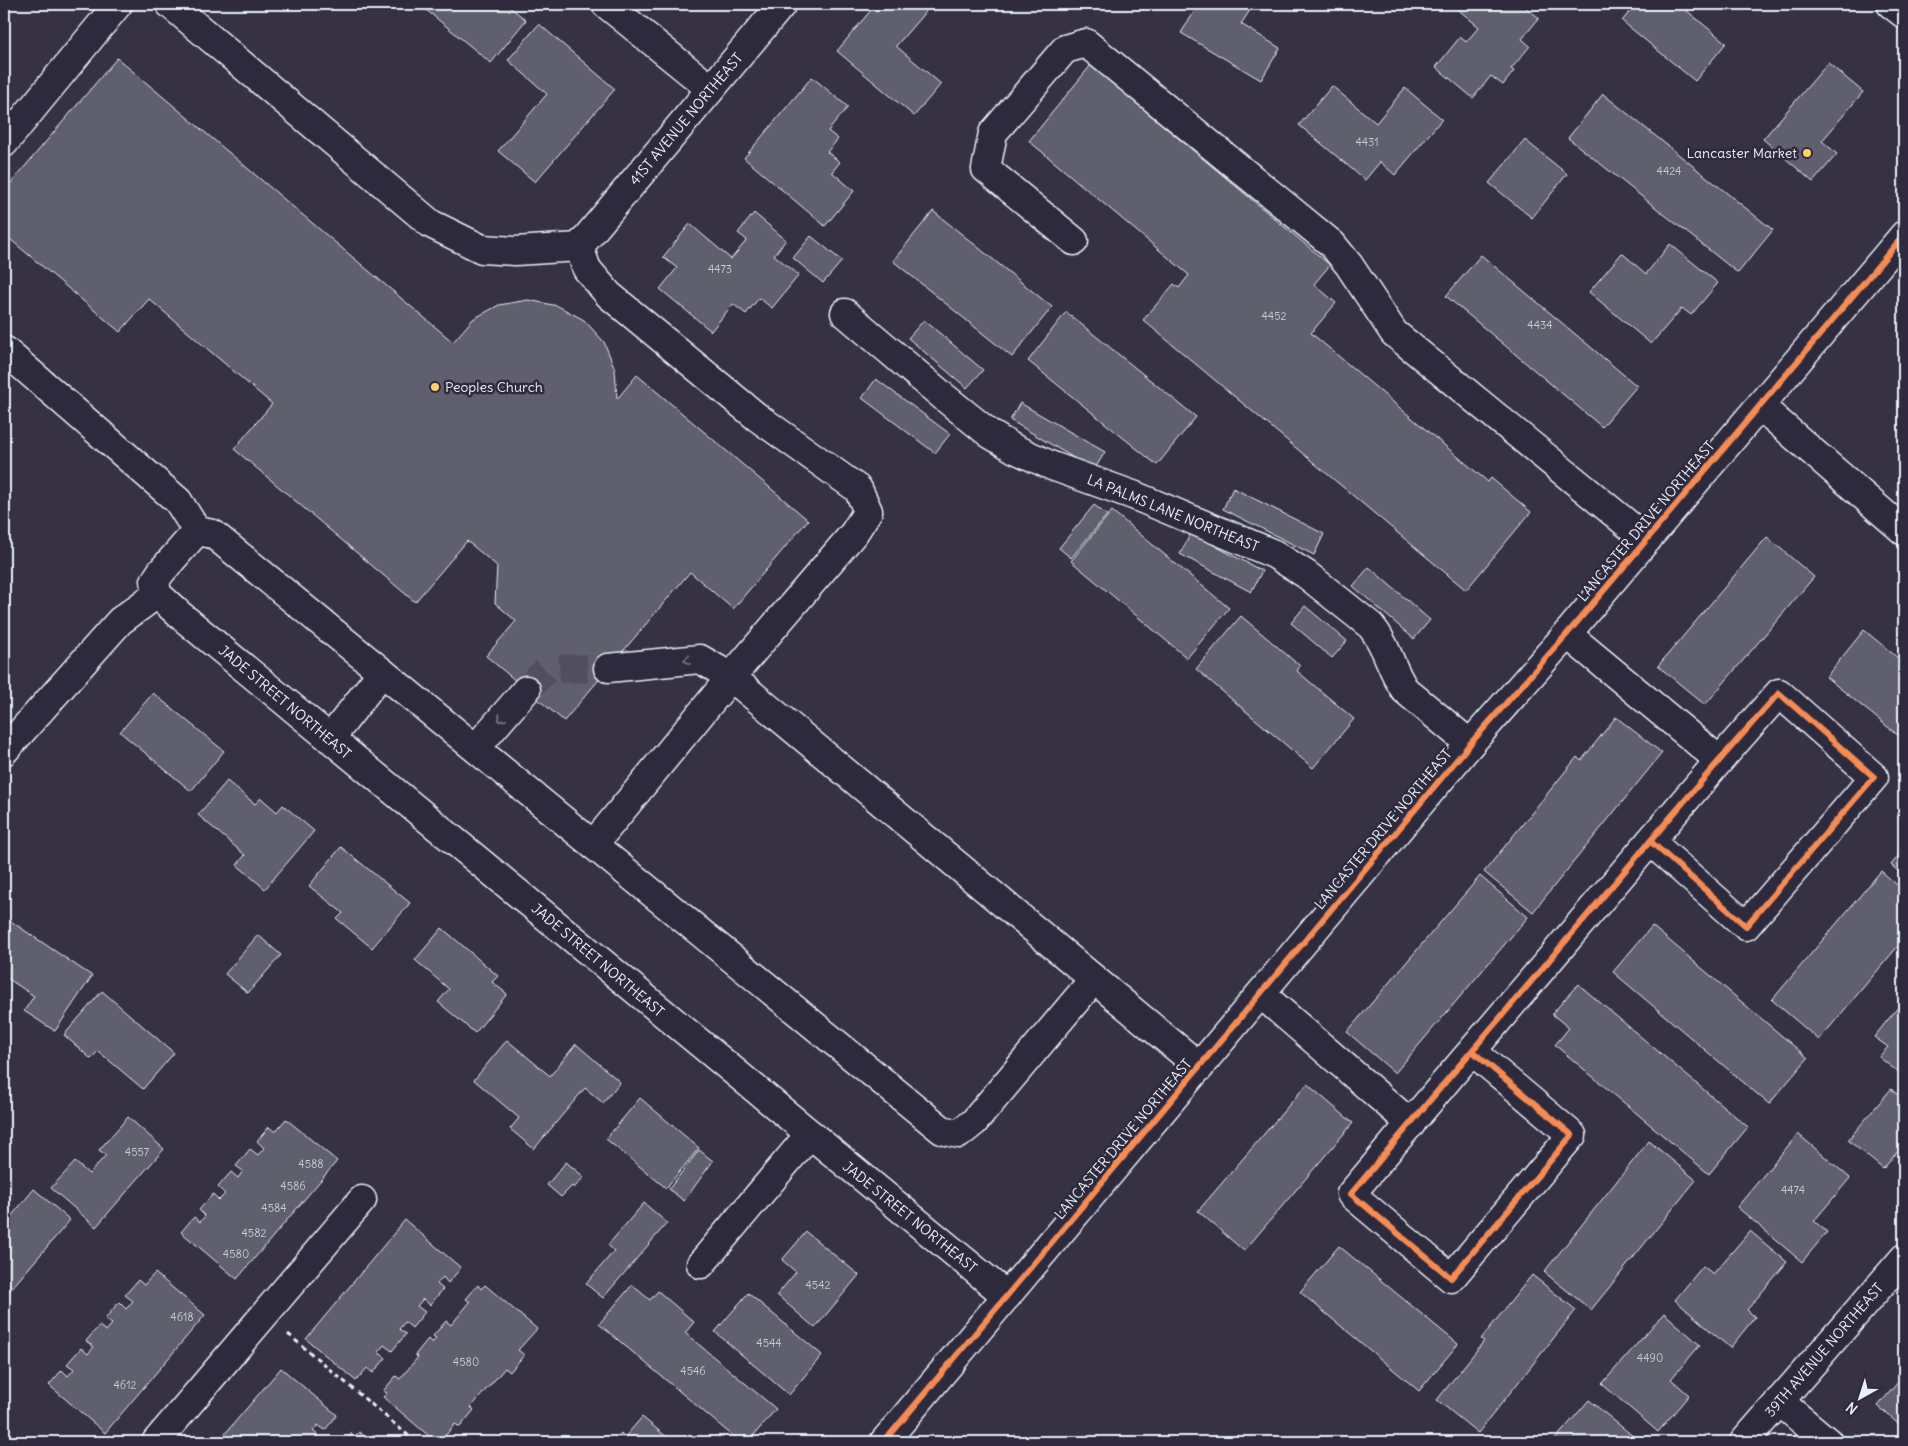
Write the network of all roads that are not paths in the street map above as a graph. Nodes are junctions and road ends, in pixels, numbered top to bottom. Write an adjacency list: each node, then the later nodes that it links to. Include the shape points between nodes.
1 (118, 4): 8 (street)
2 (170, 4): 10 (street, via 431,224 482,249 515,251)
3 (606, 4): 7 (street)
4 (782, 4): 7 (street, 41ST AVENUE NORTHEAST)
5 (1891, 4): 6 (street)
6 (1904, 14)
7 (711, 89): 10 (street, 41ST AVENUE NORTHEAST)
8 (4, 143)
9 (1904, 235): 14 (street, LANCASTER DRIVE NORTHEAST)
10 (584, 240): 22 (street, via 587,269 608,295 757,417 858,488 868,511 854,534)
11 (1074, 241): 17 (street, via 986,170 993,133 1065,49 1086,43 1332,244 1394,333)
12 (846, 313): 25 (street, LA PALMS LANE NORTHEAST, via 944,397 990,434 1015,449 1052,466 1133,494 1274,554 1307,575 1371,626 1405,690)
13 (4, 350): 15 (street, via 178,501)
14 (1760, 406): 16 (street); 17 (street, LANCASTER DRIVE NORTHEAST)
15 (198, 531): 18 (street, via 155,581); 21 (street, via 213,534)
16 (1904, 531)
17 (1647, 540): 19 (street, LANCASTER DRIVE NORTHEAST)
18 (157, 594): 24 (street, JADE STREET NORTHEAST); 27 (street, via 120,621)
19 (1567, 634): 25 (street, LANCASTER DRIVE NORTHEAST); 28 (street)
20 (608, 668): 22 (street, one-way to 20, via 700,659)
21 (382, 672): 24 (street); 26 (street)
22 (731, 677): 30 (street); 31 (street)
23 (526, 690): 26 (street, one-way to 26)
24 (330, 739): 36 (street, JADE STREET NORTHEAST)
25 (1470, 744): 32 (street, LANCASTER DRIVE NORTHEAST)
26 (476, 748): 30 (street)
27 (4, 751)
28 (1718, 760): 29 (street); 29 (street, via 1778,693 1874,777 1746,926)
29 (1650, 841): 33 (street)
30 (594, 845): 31 (street, via 942,1130 959,1134 974,1122)
31 (1094, 979): 34 (street)
32 (1261, 994): 34 (street, LANCASTER DRIVE NORTHEAST); 35 (street)
33 (1472, 1051): 35 (street); 35 (street, via 1572,1135 1451,1278 1352,1194)
34 (1200, 1067): 40 (street, LANCASTER DRIVE NORTHEAST)
35 (1411, 1124)
36 (810, 1134): 39 (street); 40 (street, JADE STREET NORTHEAST)
37 (362, 1200): 42 (street)
38 (1904, 1258): 41 (street, 39TH AVENUE NORTHEAST)
39 (701, 1264)
40 (1007, 1296): 43 (street, LANCASTER DRIVE NORTHEAST)
41 (1779, 1401): 44 (street, 39TH AVENUE NORTHEAST); 45 (street)
42 (156, 1442)
43 (884, 1442)
44 (1744, 1442)
45 (1828, 1442)

